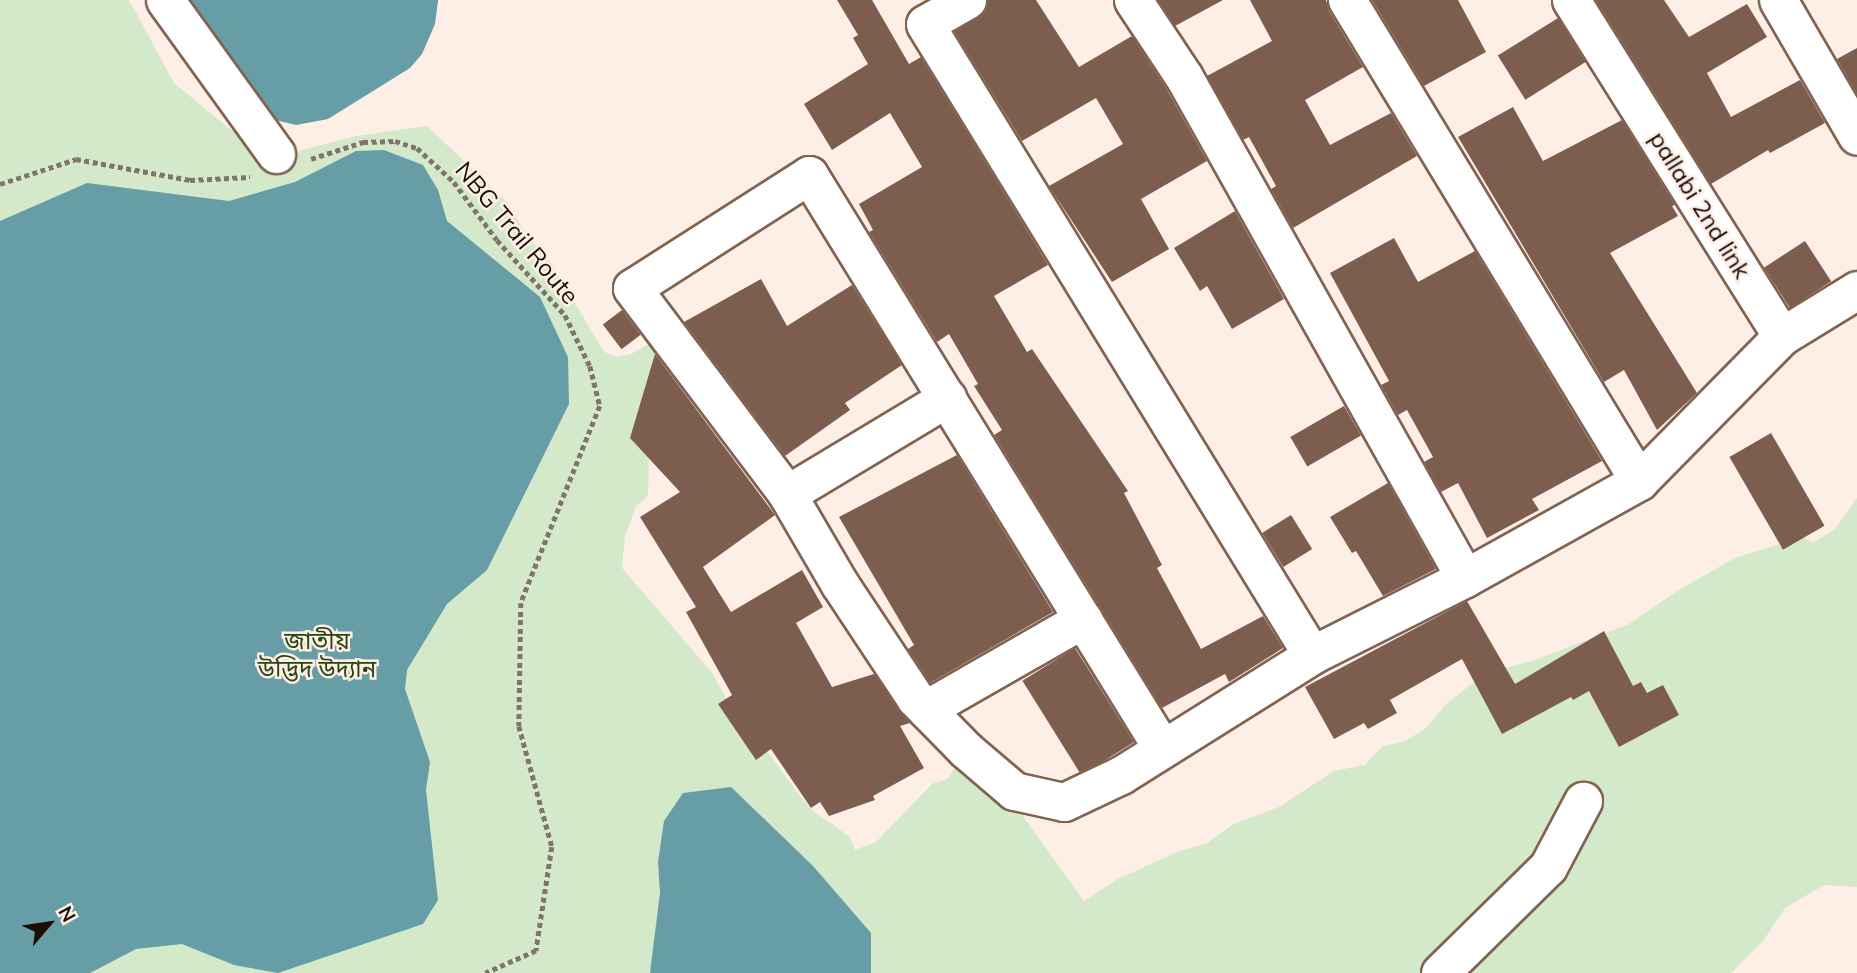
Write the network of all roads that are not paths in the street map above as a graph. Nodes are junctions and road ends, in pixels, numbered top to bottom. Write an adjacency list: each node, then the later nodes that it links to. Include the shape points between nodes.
1 (164, 0): 8 (street)
2 (967, 0): 16 (street, via 925,24)
3 (1133, 0): 14 (street, via 1184,77)
4 (1347, 0): 12 (street)
5 (1571, 0): 10 (street, pallabi 2nd link)
6 (1779, 0): 7 (street)
7 (1857, 136)
8 (279, 164)
9 (1857, 290): 10 (street)
10 (1782, 336): 12 (street)
11 (947, 398): 13 (street); 13 (street, via 809,175 632,288); 15 (street)
12 (1639, 481): 14 (street)
13 (787, 494): 17 (street, via 839,583)
14 (1465, 578): 16 (street)
15 (1083, 619): 17 (street); 18 (street)
16 (1312, 655): 18 (street)
17 (926, 709): 18 (street, via 1014,791 1064,802 1121,775)
18 (1162, 748)
19 (1583, 801): 20 (street, via 1548,867)
20 (1440, 973)

